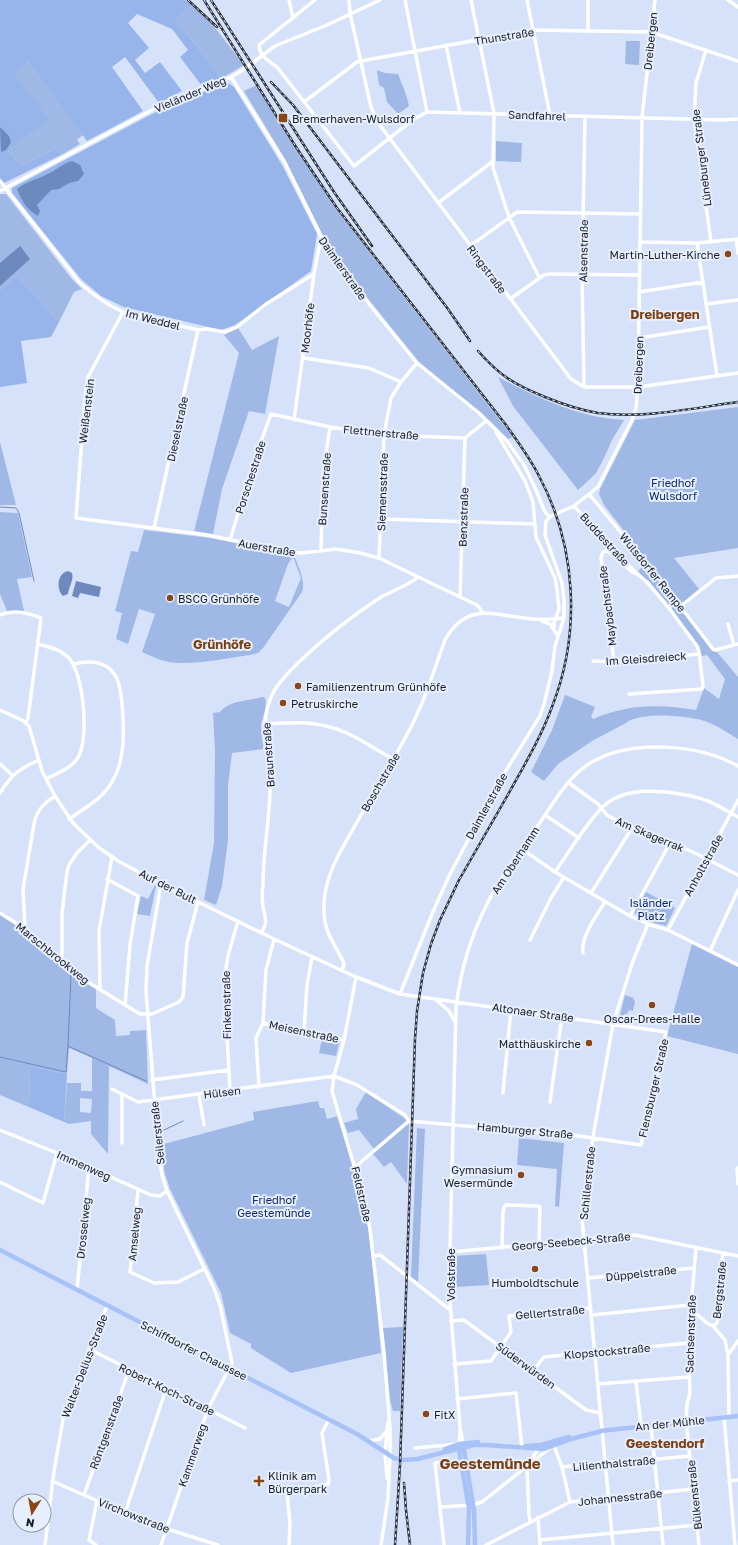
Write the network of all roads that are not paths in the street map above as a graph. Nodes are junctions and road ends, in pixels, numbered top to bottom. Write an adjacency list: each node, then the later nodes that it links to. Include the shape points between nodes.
1 (289, 0): 13 (street)
2 (315, 0): 13 (street)
3 (349, 0): 12 (street, Ringstraße)
4 (380, 0): 12 (street, Vieländer Weg)
5 (405, 0): 20 (street)
6 (471, 0): 17 (street)
7 (527, 0): 14 (street)
8 (588, 0): 15 (street)
9 (655, 0): 16 (street, Dreibergen)
10 (728, 0): 11 (street)
11 (738, 6)
12 (350, 13): 21 (street, Ringstraße); 23 (street, Vieländer Weg, via 270,50)
13 (293, 18): 24 (street, via 259,45 259,51 277,67)
14 (533, 30): 15 (street, Thunstraße); 17 (street, Thunstraße); 28 (street)
15 (588, 31): 16 (street, Thunstraße)
16 (651, 32): 19 (street, Thunstraße); 30 (street, Dreibergen)
17 (479, 39): 18 (street, Thunstraße); 27 (street)
18 (446, 45): 20 (street, Thunstraße); 26 (street)
19 (706, 50): 22 (street, Thunstraße); 31 (street, Lüneburger Straße, via 696,83)
20 (415, 52): 21 (street, Thunstraße); 25 (street)
21 (361, 61): 24 (street, Thunstraße); 33 (street, Ringstraße, via 374,116)
22 (738, 61)
23 (232, 77): 36 (street, Vieländer Weg, via 152,110); 42 (street, Daimlerstraße, via 285,163)
24 (304, 102): 33 (street, via 354,166)
25 (427, 112): 26 (street, Sandfahrel); 33 (street)
26 (460, 113): 27 (street, Sandfahrel)
27 (494, 113): 28 (street, Sandfahrel); 34 (street)
28 (550, 115): 29 (street, Sandfahrel)
29 (585, 116): 30 (street, Sandfahrel); 39 (street, Alsenstraße)
30 (642, 118): 31 (street, Sandfahrel); 40 (street, Dreibergen)
31 (694, 119): 32 (street, Sandfahrel); 45 (street, Lüneburger Straße)
32 (738, 119)
33 (390, 138): 38 (street, Ringstraße)
34 (492, 162): 38 (street); 41 (street)
35 (0, 181): 36 (street, Im Weddel)
36 (5, 188): 37 (street, Vieländer Weg); 58 (street, Im Weddel, via 80,283 114,308)
37 (0, 190)
38 (438, 203): 47 (street, Ringstraße)
39 (584, 213): 40 (street); 41 (street, via 517,212); 50 (street, Alsenstraße)
40 (641, 214): 44 (street, Dreibergen)
41 (509, 217): 47 (street); 52 (street)
42 (321, 236): 49 (street, Moorhöfe); 63 (street, Daimlerstraße, via 369,304)
43 (737, 239): 45 (street); 48 (street)
44 (640, 242): 46 (street); 51 (street, Dreibergen)
45 (711, 242): 46 (street)
46 (697, 243): 53 (street)
47 (470, 246): 55 (street, Ringstraße)
48 (738, 253)
49 (314, 274): 60 (street, Im Weddel, via 266,304 237,327 225,332); 62 (street, Moorhöfe)
50 (582, 274): 51 (street); 52 (street, via 550,274); 67 (street, Alsenstraße)
51 (640, 275): 54 (street, Dreibergen)
52 (539, 277): 55 (street)
53 (703, 282): 54 (street); 57 (street)
54 (639, 292): 61 (street, Dreibergen)
55 (510, 299): 67 (street, Ringstraße, via 571,380)
56 (738, 300): 57 (street)
57 (706, 304): 59 (street)
58 (124, 312): 60 (street, Im Weddel); 79 (street, Weißenstein, via 88,377)
59 (710, 327): 61 (street); 65 (street)
60 (198, 330): 83 (street, Dieselstraße)
61 (639, 338): 68 (street, Dreibergen)
62 (304, 358): 66 (street, via 369,368); 70 (street, Moorhöfe)
63 (417, 363): 66 (street, Siemensstraße); 71 (street, Daimlerstraße)
64 (738, 373): 65 (street)
65 (717, 376): 68 (street)
66 (401, 382): 74 (street, Siemensstraße, via 392,398)
67 (584, 387): 68 (street)
68 (638, 387): 76 (street, Dreibergen, via 632,420 598,487)
69 (271, 414): 70 (street, Flettnerstraße); 84 (street, Porschestraße)
70 (294, 420): 72 (street, Flettnerstraße)
71 (486, 421): 73 (street, Daimlerstraße); 75 (street)
72 (330, 427): 74 (street, Flettnerstraße); 85 (street, Bunsenstraße, via 323,474)
73 (495, 429): 78 (street, Daimlerstraße, via 524,465); 82 (street, Daimlerstraße, via 525,481 533,502)
74 (384, 435): 75 (street, Flettnerstraße); 80 (street, Siemensstraße)
75 (465, 438): 81 (street, Benzstraße)
76 (590, 494): 77 (street, Dreibergen); 92 (street, Wulsdorfer Rampe)
77 (572, 507): 78 (street, Dreibergen); 88 (street, Buddestraße)
78 (549, 517): 95 (street, via 545,524 545,535 562,583)
79 (76, 518): 83 (street, Auerstraße)
80 (381, 519): 81 (street); 87 (street, Siemensstraße)
81 (463, 522): 82 (street); 91 (street, Benzstraße)
82 (535, 524): 97 (street, Daimlerstraße, via 538,544 555,578 559,609)
83 (154, 528): 84 (street, Auerstraße)
84 (230, 540): 85 (street, Auerstraße, via 288,552)
85 (321, 550): 87 (street, Auerstraße, via 341,549)
86 (605, 550): 88 (street, Buddestraße); 105 (street, Maybachstraße, via 602,558)
87 (379, 558): 90 (street, Auerstraße)
88 (636, 573): 103 (street, Buddestraße, via 647,582 668,608)
89 (738, 576): 92 (street, via 716,578)
90 (418, 577): 91 (street, Auerstraße); 110 (street, Braunstraße, via 366,607 310,652 275,689)
91 (460, 597): 93 (street, Auerstraße, via 477,605)
92 (681, 606): 102 (street, Wulsdorfer Rampe, via 715,650)
93 (483, 613): 96 (street); 112 (street, Boschstraße, via 464,619 451,630 420,708)
94 (0, 615): 101 (street, via 24,612 41,618)
95 (564, 618): 97 (street); 100 (street, Daimlerstraße)
96 (533, 619): 97 (street); 99 (street)
97 (556, 619): 99 (street, Daimlerstraße)
98 (728, 624): 102 (street)
99 (554, 628): 100 (street)
100 (558, 636): 159 (street, Daimlerstraße, via 540,716 500,780 449,876)
101 (38, 644): 106 (street, via 56,649 68,656); 109 (street)
102 (736, 645)
103 (699, 654): 105 (street, Im Gleisdreieck); 107 (street, via 702,689)
104 (593, 661): 105 (street, Im Gleisdreieck)
105 (614, 662)
106 (74, 664): 116 (street, via 80,685 83,716 81,750 70,766); 125 (street, via 93,662 109,668 115,674 120,688 123,733 121,757 106,791)
107 (629, 694)
108 (0, 710): 109 (street)
109 (26, 722): 111 (street, Auf der Bult, via 30,728)
110 (264, 724): 112 (street, via 309,723 326,726 349,735); 148 (street, Braunstraße, via 270,792 263,883 266,920)
111 (38, 760): 115 (street); 116 (street, Auf der Bult)
112 (393, 760): 156 (street, Boschstraße, via 344,845 325,895 326,927 343,961)
113 (0, 764): 115 (street)
114 (738, 766): 117 (street, Am Oberhamm, via 698,752 669,748 638,748 624,750 590,763)
115 (12, 775): 118 (street)
116 (46, 779): 119 (street, Auf der Bult)
117 (569, 783): 121 (street, Am Skagerrak); 123 (street, Am Oberhamm)
118 (0, 793)
119 (55, 796): 125 (street, Auf der Bult); 146 (street, via 40,807 36,814 23,889)
120 (738, 800): 122 (street, Anholtstraße)
121 (602, 807): 122 (street, via 624,794 653,792 687,795 708,801); 126 (street, Am Skagerrak, via 607,815); 127 (street)
122 (731, 813): 124 (street); 132 (street, Anholtstraße)
123 (545, 815): 127 (street); 130 (street, Am Oberhamm)
124 (738, 817)
125 (69, 819): 128 (street, Auf der Bult)
126 (632, 828): 129 (street, Am Skagerrak); 139 (street)
127 (579, 838): 133 (street)
128 (90, 840): 131 (street, Auf der Bult); 154 (street, via 77,853 67,872 62,913)
129 (670, 843): 132 (street, Am Skagerrak); 143 (street)
130 (522, 849): 133 (street); 161 (street, Am Oberhamm, via 488,901 474,932)
131 (112, 857): 136 (street); 137 (street, Auf der Bult)
132 (706, 859): 134 (street, Am Skagerrak); 147 (street, Anholtstraße)
133 (555, 872): 135 (street)
134 (738, 874)
135 (564, 877): 139 (street); 150 (street, via 550,898)
136 (107, 879): 158 (street, via 99,931); 162 (street, via 138,896 130,945)
137 (161, 884): 140 (street, Auf der Bult); 164 (street, Seilerstraße, via 147,966)
138 (738, 890): 151 (street)
139 (591, 893): 141 (street)
140 (198, 902): 144 (street, Auf der Bult); 164 (street, via 187,943 183,997 179,1002)
141 (605, 902): 143 (street); 152 (street, via 582,947)
142 (0, 913): 146 (street, Marschbrookweg)
143 (630, 916): 145 (street)
144 (238, 921): 148 (street, Auf der Bult); 172 (street, Finkenstraße, via 224,981)
145 (648, 924): 147 (street); 168 (street, Schillerstraße, via 633,960)
146 (26, 929): 154 (street, Marschbrookweg)
147 (668, 930): 151 (street)
148 (261, 933): 149 (street, Auf der Bult)
149 (274, 939): 153 (street, Auf der Bult); 166 (street, via 266,970)
150 (530, 940)
151 (710, 951): 155 (street)
152 (583, 953)
153 (312, 957): 156 (street, Auf der Bult); 169 (street)
154 (62, 962): 158 (street, Marschbrookweg)
155 (738, 966)
156 (342, 970): 157 (street, Auf der Bult)
157 (356, 977): 159 (street, Auf der Bult); 171 (street, Feldstraße)
158 (100, 990): 162 (street, Marschbrookweg)
159 (400, 994): 160 (street, Altonaer Straße)
160 (432, 998): 161 (street, Altonaer Straße); 167 (street, via 449,1011)
161 (457, 1001): 163 (street, Altonaer Straße); 167 (street, Am Oberhamm)
162 (125, 1005): 164 (street, Marschbrookweg, via 140,1014)
163 (511, 1009): 165 (street, Altonaer Straße); 178 (street)
164 (147, 1014): 174 (street, Seilerstraße)
165 (562, 1016): 168 (street, Altonaer Straße); 182 (street)
166 (263, 1023): 169 (street, Meisenstraße); 175 (street, via 256,1038)
167 (456, 1024): 184 (street, Am Oberhamm)
168 (613, 1024): 170 (street, Altonaer Straße); 187 (street, Schillerstraße)
169 (304, 1030): 171 (street, Meisenstraße)
170 (666, 1032): 189 (street, Flensburger Straße)
171 (344, 1040): 173 (street, Feldstraße)
172 (229, 1070): 174 (street); 177 (street, Finkenstraße)
173 (334, 1076): 175 (street, Hülsen); 183 (street, via 357,1084 405,1115); 192 (street, Feldstraße, via 332,1091)
174 (152, 1080): 181 (street, Seilerstraße)
175 (259, 1087): 177 (street, Hülsen)
176 (112, 1089): 179 (street, Hülsen)
177 (230, 1090): 180 (street, Hülsen)
178 (503, 1093)
179 (122, 1094): 181 (street, Hülsen, via 138,1102); 188 (street)
180 (199, 1095): 181 (street, Hülsen); 185 (street)
181 (153, 1101): 197 (street, Seilerstraße, via 159,1157)
182 (550, 1102)
183 (408, 1122): 184 (street, Hamburger Straße); 192 (street)
184 (452, 1124): 187 (street, Hamburger Straße); 203 (street, Voßstraße)
185 (204, 1125)
186 (0, 1130): 190 (street, Immenweg)
187 (593, 1137): 189 (street, Hamburger Straße); 198 (street, Schillerstraße, via 582,1219)
188 (122, 1143)
189 (641, 1144)
190 (56, 1153): 191 (street, Immenweg); 194 (street, via 43,1203)
191 (89, 1167): 196 (street, Immenweg); 210 (street, Drosselweg)
192 (355, 1167): 205 (street, Feldstraße, via 365,1203)
193 (737, 1168): 195 (street)
194 (0, 1182)
195 (738, 1184)
196 (138, 1190): 197 (street, Immenweg, via 156,1196); 208 (street, Amselweg, via 130,1272 154,1283 178,1282)
197 (167, 1191): 208 (street, Seilerstraße)
198 (585, 1240): 199 (street, Georg-Seebeck-Straße); 201 (street, Georg-Seebeck-Straße, via 635,1235); 209 (street, Schillerstraße)
199 (539, 1244): 200 (street, Georg-Seebeck-Straße); 200 (street, via 540,1207 506,1205 503,1212)
200 (502, 1248): 203 (street, Georg-Seebeck-Straße)
201 (696, 1248): 204 (street, Georg-Seebeck-Straße); 207 (street, Sachsenstraße)
202 (0, 1250): 210 (main road, Schiffdorfer Chaussee)
203 (450, 1252): 214 (street, Voßstraße)
204 (723, 1253): 206 (street, Georg-Seebeck-Straße); 218 (street, Bergstraße, via 716,1312 718,1317 717,1323)
205 (373, 1256): 214 (street, via 380,1255); 237 (street, Feldstraße)
206 (738, 1256)
207 (694, 1268): 209 (street, Düppelstraße); 211 (street, Sachsenstraße)
208 (204, 1269): 226 (street, Seilerstraße, via 220,1305 232,1363)
209 (588, 1278): 213 (street, Schillerstraße)
210 (76, 1290): 212 (main road, Schiffdorfer Chaussee)
211 (690, 1305): 215 (street, Sachsenstraße); 216 (street)
212 (107, 1306): 222 (street, Walter-Delius-Straße); 226 (main road, Schiffdorfer Chaussee)
213 (591, 1308): 216 (street, Schillerstraße); 221 (street, Gellertstraße, via 509,1316 511,1332)
214 (450, 1309): 217 (street, Voßstraße)
215 (691, 1311): 218 (street); 220 (street, Sachsenstraße)
216 (592, 1315): 223 (street, Schillerstraße)
217 (450, 1321): 221 (street, Süderwürden, via 464,1320); 225 (street, Voßstraße)
218 (713, 1326): 224 (street, via 725,1340)
219 (738, 1341): 224 (street)
220 (688, 1343): 223 (street, Klopstockstraße); 229 (street, Sachsenstraße)
221 (500, 1346): 225 (street, via 491,1361); 228 (street, Süderwürden)
222 (89, 1349): 227 (street, Robert-Koch-Straße); 263 (street, Walter-Delius-Straße, via 64,1414)
223 (595, 1352): 228 (street, Klopstockstraße, via 544,1356); 231 (street, Schillerstraße)
224 (728, 1355): 239 (street)
225 (454, 1364): 233 (street, Voßstraße)
226 (230, 1368): 234 (street, Kammerweg); 240 (main road, Schiffdorfer Chaussee)
227 (129, 1370): 232 (street, Robert-Koch-Straße); 268 (street, Röntgenstraße)
228 (534, 1371): 235 (street, Süderwürden, via 586,1410)
229 (689, 1376): 230 (street); 241 (street, Sachsenstraße, via 690,1393)
230 (636, 1381): 231 (street); 243 (street)
231 (598, 1384): 235 (street, Schillerstraße)
232 (166, 1389): 234 (street, Robert-Koch-Straße); 274 (street)
233 (457, 1399): 248 (street, Voßstraße); 250 (street, via 516,1393)
234 (208, 1409): 244 (street, Robert-Koch-Straße); 279 (street, Kammerweg)
235 (600, 1413): 246 (street, Schillerstraße)
236 (738, 1416): 239 (main road, An der Mühle)
237 (389, 1417): 245 (street, Feldstraße); 255 (street, Feldstraße)
238 (724, 1417): 239 (main road, An der Mühle); 241 (main road, An der Mühle); 264 (street)
239 (730, 1417)
240 (329, 1419): 247 (main road, Schiffdorfer Chaussee); 286 (street, via 322,1433 328,1484 287,1493)
241 (686, 1421): 242 (main road, An der Mühle); 256 (street, Bülkenstraße)
242 (651, 1425): 243 (main road, An der Mühle); 257 (street)
243 (641, 1426): 246 (main road, An der Mühle)
244 (246, 1428)
245 (387, 1430): 247 (street, via 380,1439); 254 (street, Feldstraße)
246 (602, 1430): 249 (main road, An der Mühle); 251 (main road, An der Mühle); 259 (street, Schillerstraße)
247 (369, 1441): 254 (main road, Schiffdorfer Chaussee)
248 (461, 1445): 250 (main road, An der Mühle); 252 (street, An der Mühle); 255 (main road, An der Mühle, via 408,1460); 272 (main road)
249 (540, 1445): 250 (main road, An der Mühle); 253 (street)
250 (522, 1447): 253 (main road, An der Mühle)
251 (552, 1447): 253 (main road, An der Mühle); 260 (street); 261 (street)
252 (415, 1448)
253 (538, 1450): 260 (street)
254 (385, 1453): 255 (main road, An der Mühle); 265 (street, Feldstraße)
255 (390, 1456): 265 (street, Feldstraße)
256 (690, 1456): 257 (street, Lilienthalstraße); 266 (street, Bülkenstraße)
257 (655, 1458): 259 (street, Lilienthalstraße); 267 (street)
258 (442, 1462): 273 (street, via 435,1463)
259 (605, 1463): 261 (street, Lilienthalstraße); 269 (street, Schillerstraße)
260 (527, 1466): 272 (street, via 482,1502); 276 (street)
261 (562, 1467): 271 (street)
262 (738, 1480): 264 (street)
263 (52, 1481): 268 (street, Virchowstraße); 282 (street, Walter-Delius-Straße)
264 (730, 1481): 296 (street)
265 (389, 1488): 287 (street)
266 (693, 1489): 267 (street, Johannesstraße); 277 (street, Bülkenstraße)
267 (658, 1493): 269 (street, Johannesstraße); 278 (street)
268 (84, 1495): 270 (street, Virchowstraße)
269 (608, 1498): 271 (street, Johannesstraße); 280 (street, Schillerstraße)
270 (97, 1501): 274 (street, Virchowstraße); 283 (street, via 89,1540)
271 (570, 1502): 275 (street, Johannesstraße)
272 (471, 1505): 273 (street); 289 (main road); 290 (main road)
273 (440, 1507): 288 (street)
274 (125, 1512): 279 (street, Virchowstraße)
275 (538, 1517): 276 (street, Johannesstraße); 281 (street)
276 (530, 1521): 291 (street, Johannesstraße)
277 (696, 1525): 278 (street); 295 (street, Bülkenstraße)
278 (662, 1528): 280 (street); 294 (street)
279 (167, 1529): 284 (street, Kammerweg); 285 (street, Virchowstraße)
280 (612, 1533): 281 (street); 293 (street, Schillerstraße)
281 (540, 1540): 292 (street)
282 (45, 1545)
283 (96, 1545)
284 (161, 1545)
285 (218, 1545)
286 (289, 1545)
287 (381, 1545)
288 (444, 1545)
289 (468, 1545)
290 (476, 1545)
291 (486, 1545)
292 (540, 1545)
293 (613, 1545)
294 (663, 1545)
295 (698, 1545)
296 (735, 1545)

